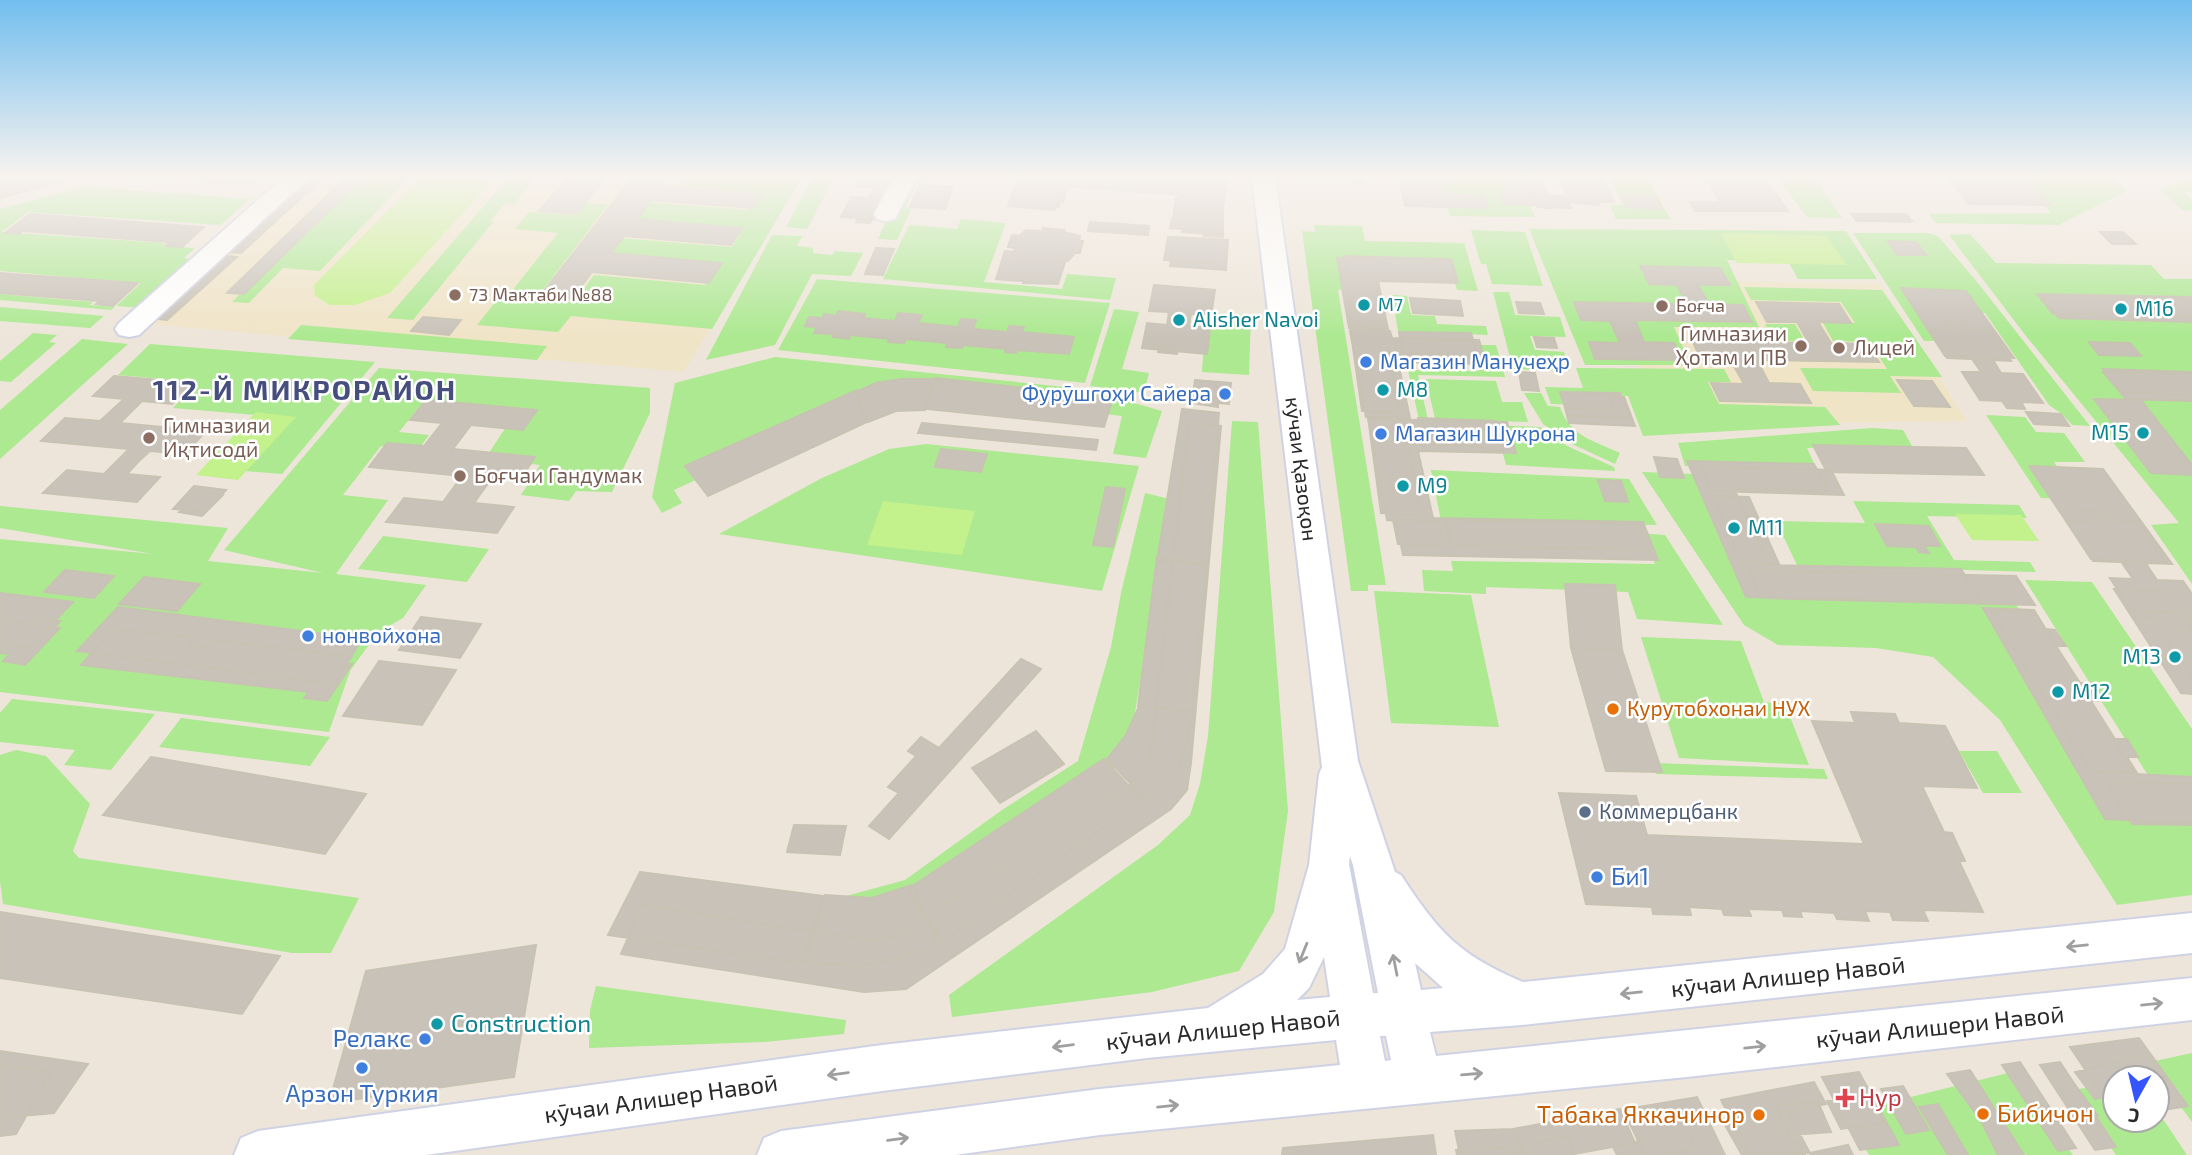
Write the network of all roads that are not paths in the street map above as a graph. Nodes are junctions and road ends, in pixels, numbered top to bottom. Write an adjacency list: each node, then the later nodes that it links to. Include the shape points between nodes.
1 (238, 231): 3 (street)
2 (1270, 231): 4 (street, кӯчаи Қазоқон)
3 (129, 329)
4 (1339, 761): 5 (street, кӯчаи Қазоқон); 6 (street, кӯчаи Қазоқон)
5 (1329, 864): 11 (street, кӯчаи Қазоқон); 12 (street, one-way to 12, via 1305,952 1294,973)
6 (1373, 865): 9 (street, via 1407,922 1429,948 1457,973); 10 (street, кӯчаи Қазоқон, one-way to 6)
7 (2192, 933): 9 (street, кӯчаи Алишер Навоӣ, one-way to 9)
8 (2192, 999): 13 (street, кӯчаи Алишери Навоӣ, one-way to 8)
9 (1522, 1004): 10 (street, кӯчаи Алишер Навоӣ)
10 (1404, 1013): 11 (street, кӯчаи Алишер Навоӣ); 13 (street, кӯчаи Қазоқон)
11 (1354, 1017): 12 (street, кӯчаи Алишер Навоӣ); 14 (street, кӯчаи Қазоқон)
12 (1213, 1031): 15 (street, кӯчаи Алишер Навоӣ, one-way to 15, via 882,1068)
13 (1418, 1080): 14 (street)
14 (1366, 1086): 16 (street, one-way to 14, via 1100,1112)
15 (258, 1155)
16 (782, 1155)

